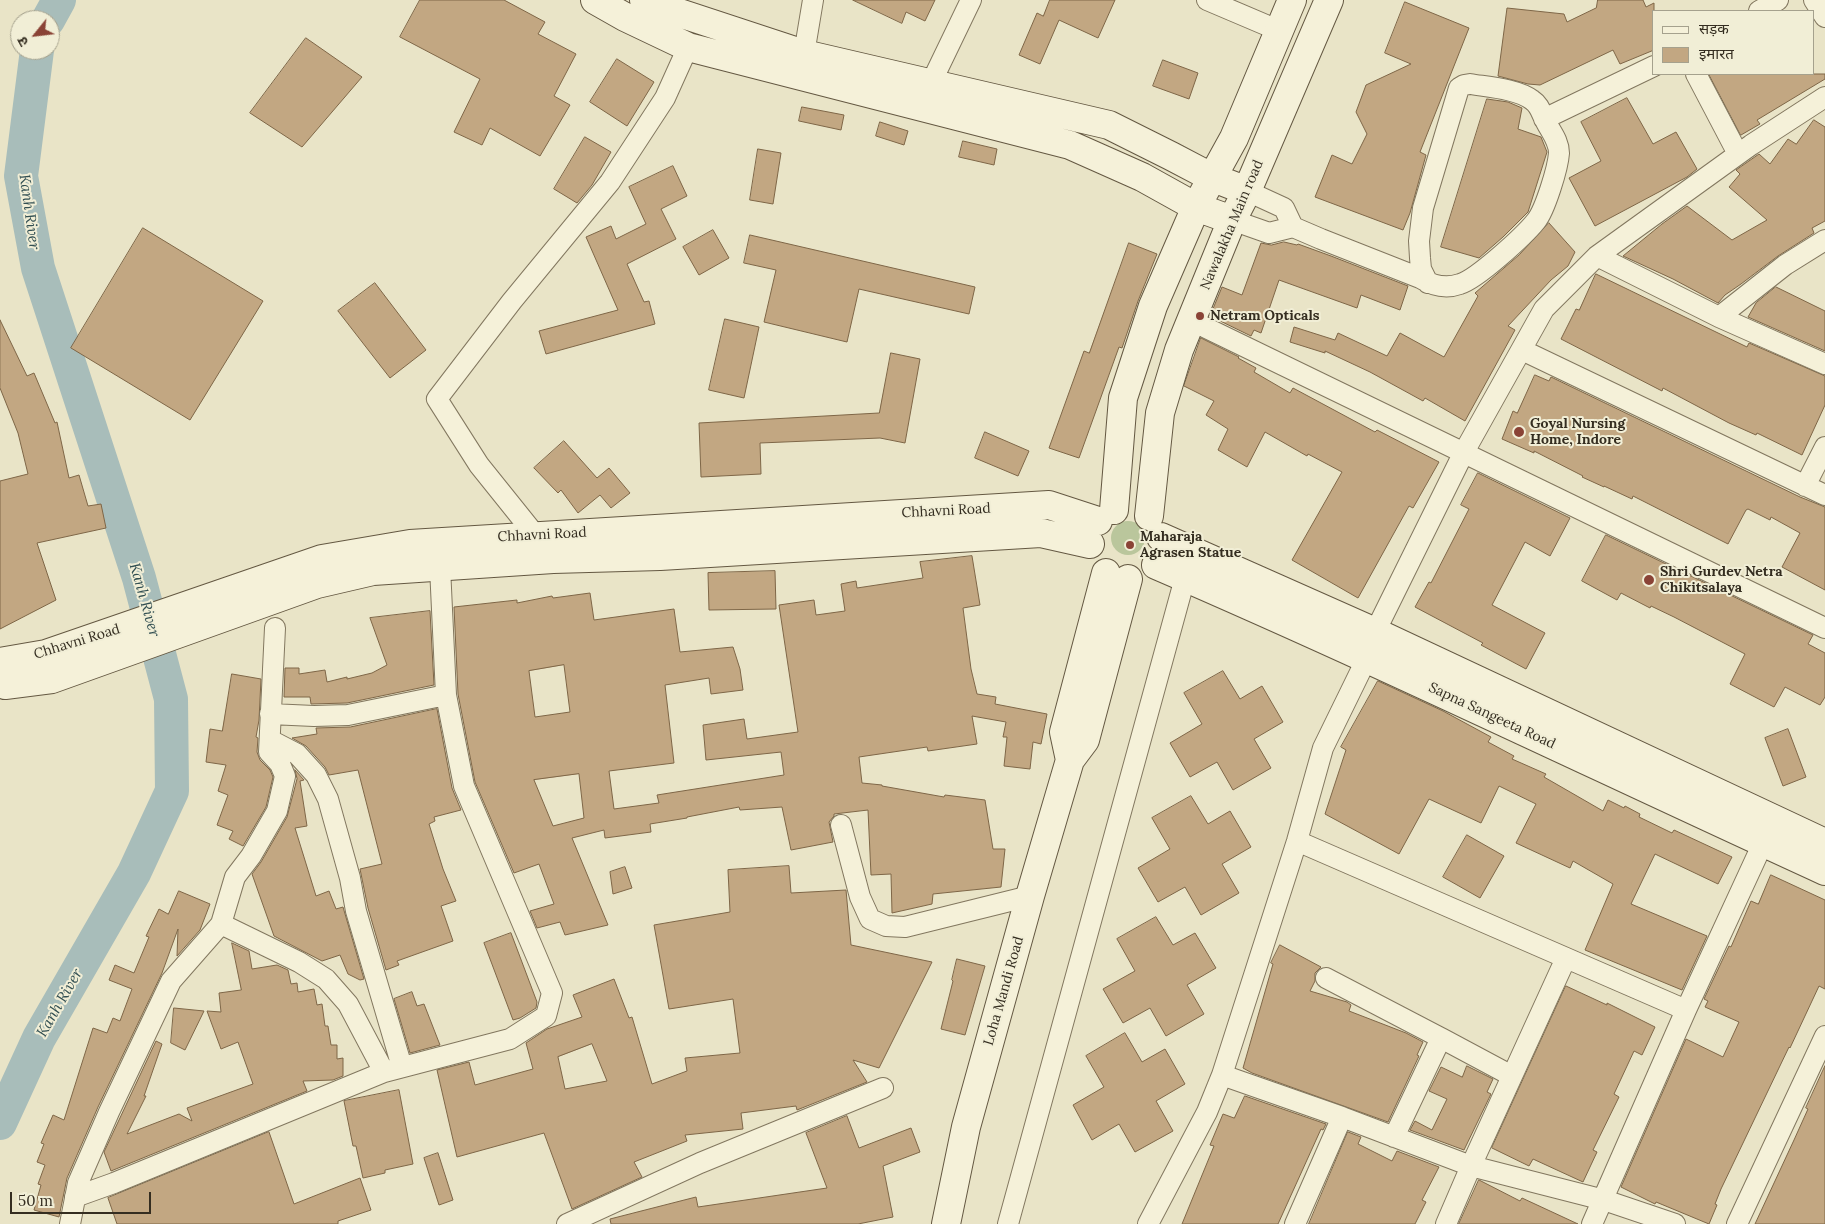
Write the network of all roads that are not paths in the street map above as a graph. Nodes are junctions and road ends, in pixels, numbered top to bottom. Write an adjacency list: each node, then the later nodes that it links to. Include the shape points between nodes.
1 (595, 0): 13 (main road)
2 (644, 0): 14 (main road)
3 (813, 0): 14 (street)
4 (971, 0): 17 (street)
5 (1207, 0): 12 (street)
6 (1292, 0): 12 (main road)
7 (1329, 0): 22 (main road, Nawalakha Main road)
8 (1778, 0): 10 (street)
9 (1814, 0): 11 (street)
10 (1761, 10)
11 (1825, 17)
12 (1280, 31): 21 (main road, via 1234,138)
13 (688, 47): 23 (main road, via 1070,145 1142,177); 39 (street, via 665,98 610,182 437,399 479,465)
14 (804, 54): 17 (main road)
15 (1652, 67): 19 (street)
16 (1697, 75): 20 (street)
17 (931, 83): 21 (main road, via 1109,125)
18 (1825, 97): 20 (street)
19 (1544, 119): 28 (street, via 1557,142 1558,154 1551,186 1537,220 1492,263 1461,284 1440,287); 28 (street, via 1541,108 1519,93 1470,84 1459,88 1423,208 1420,258)
20 (1738, 154): 27 (street)
21 (1211, 178): 22 (main road); 23 (main road)
22 (1247, 191): 24 (main road, Nawalakha Main road); 25 (street, via 1284,208)
23 (1196, 207): 24 (main road); 37 (main road, via 1153,306 1123,398)
24 (1232, 220): 25 (street, via 1269,233); 30 (main road, Nawalakha Main road)
25 (1293, 226): 28 (street)
26 (1825, 240): 29 (street)
27 (1597, 256): 29 (street); 31 (street, via 1544,309)
28 (1428, 283)
29 (1719, 316): 32 (street)
30 (1192, 320): 34 (street); 38 (main road, Nawalakha Main road, via 1160,413)
31 (1522, 350): 34 (street); 35 (street)
32 (1825, 364)
33 (1825, 448): 35 (street)
34 (1464, 452): 45 (street); 46 (street)
35 (1805, 486): 36 (street)
36 (1825, 495)
37 (1101, 525): 38 (main road, via 1126,508 1138,510); 39 (main road, Chhavni Road, via 1049,505); 40 (main road, Chhavni Road, via 1041,533 660,556 553,559); 42 (main road, via 1092,556 1101,570)
38 (1155, 526): 41 (main road, via 1162,547); 46 (main road, Sapna Sangeeta Road)
39 (536, 536): 40 (main road, Chhavni Road)
40 (442, 554): 49 (main road, Chhavni Road, via 410,544 322,559 291,581); 51 (street)
41 (1156, 565): 42 (main road, via 1145,575 1131,580); 43 (main road, Sapna Sangeeta Road)
42 (1117, 576): 59 (main road, Loha Mandi Road, via 1085,740 1070,760)
43 (1185, 578): 47 (main road, Sapna Sangeeta Road); 79 (street)
44 (274, 628): 52 (street)
45 (1825, 628)
46 (1375, 632): 57 (main road, Sapna Sangeeta Road)
47 (1367, 658): 55 (street, via 1323,748); 56 (main road, Sapna Sangeeta Road)
48 (0, 662): 49 (main road, Chhavni Road)
49 (49, 666): 50 (main road, Chhavni Road, via 5,685)
50 (0, 682)
51 (446, 695): 52 (street, via 348,715); 67 (street, via 464,786 552,993 546,1016 510,1039)
52 (270, 714): 53 (street)
53 (270, 740): 60 (street, via 269,752 285,776 277,811 235,877); 67 (street, via 297,754 316,775 328,799 350,878)
54 (841, 825): 59 (street, via 860,897 870,918 886,926 905,928)
55 (1297, 841): 61 (street); 68 (street)
56 (1762, 843): 58 (main road, Sapna Sangeeta Road); 63 (street)
57 (1825, 843)
58 (1825, 871)
59 (1030, 896): 78 (main road, Loha Mandi Road, via 966,1127)
60 (221, 924): 67 (street, via 299,962 326,979 348,1004); 74 (street, via 171,981 109,1112)
61 (1566, 958): 63 (street); 69 (street)
62 (1326, 978): 65 (street)
63 (1686, 1010): 75 (street)
64 (1825, 1036): 66 (street)
65 (1441, 1038): 69 (street); 72 (street)
66 (1820, 1058): 85 (street)
67 (393, 1069): 74 (street)
68 (1222, 1075): 71 (street); 80 (street, via 1207,1112)
69 (1512, 1076): 73 (street)
70 (883, 1088): 77 (street, via 700,1163)
71 (1342, 1117): 72 (street); 81 (street)
72 (1394, 1137): 73 (street)
73 (1471, 1166): 75 (street); 82 (street)
74 (74, 1197): 76 (street)
75 (1604, 1200): 83 (street); 84 (street)
76 (70, 1224)
77 (567, 1224)
78 (946, 1224)
79 (1008, 1224)
80 (1148, 1224)
81 (1295, 1224)
82 (1446, 1224)
83 (1592, 1224)
84 (1674, 1224)
85 (1737, 1224)

